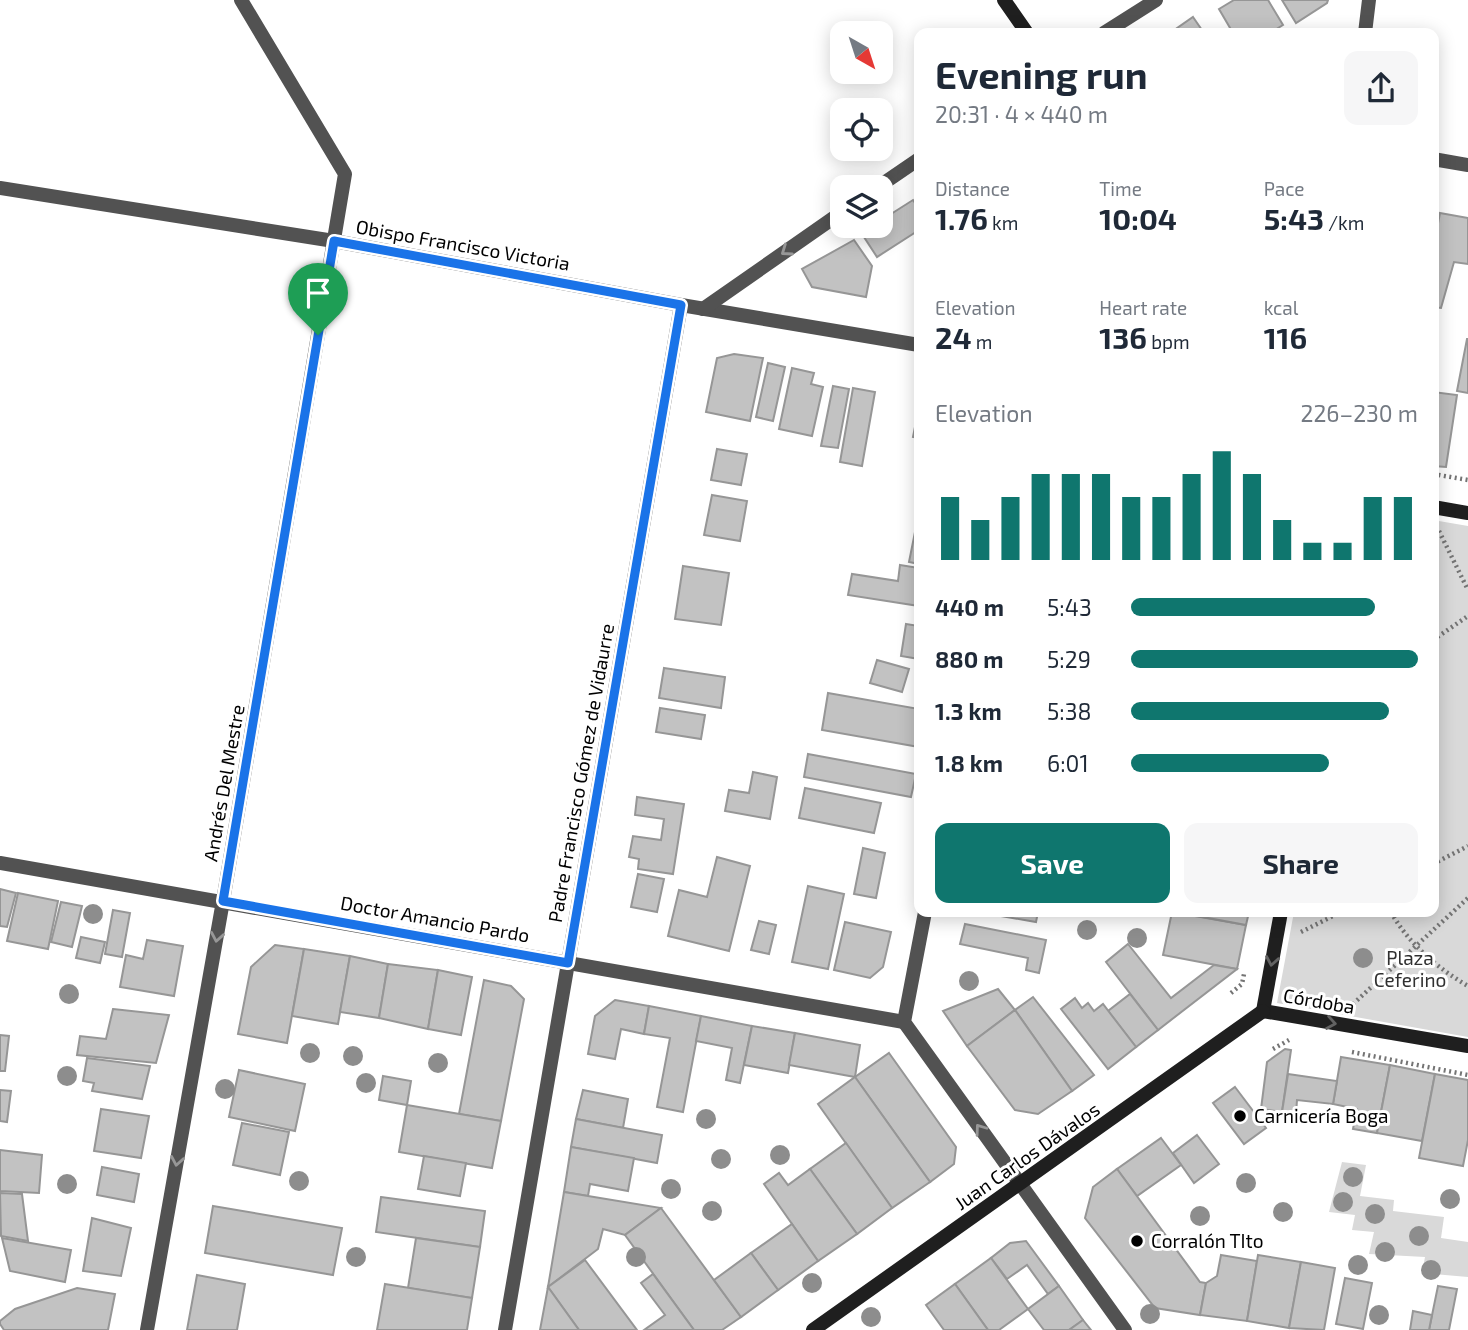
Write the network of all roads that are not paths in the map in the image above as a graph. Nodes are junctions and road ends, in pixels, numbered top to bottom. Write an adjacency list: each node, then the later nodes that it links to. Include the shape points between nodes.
1 (241, 0): 14 (street, Andrés Del Mestre, via 345,174)
2 (1003, 0): 5 (street)
3 (1156, 0): 6 (street)
4 (1369, 0): 7 (street)
5 (1023, 28)
6 (1112, 28)
7 (1366, 28)
8 (1439, 160): 10 (street)
9 (914, 162): 11 (street)
10 (1468, 165)
11 (893, 177)
12 (0, 188): 14 (street, Obispo Francisco Victoria)
13 (830, 220): 16 (street, one-way to 16)
14 (334, 241): 15 (street, Obispo Francisco Victoria); 21 (street, Andrés Del Mestre)
15 (681, 305): 16 (street, Obispo Francisco Victoria); 24 (street, Padre Francisco Gómez de Vidaurre)
16 (703, 309): 17 (street, Obispo Francisco Victoria)
17 (914, 344)
18 (1439, 508): 19 (street)
19 (1468, 513)
20 (0, 863): 21 (street, Doctor Amancio Pardo)
21 (223, 901): 24 (street, Doctor Amancio Pardo); 29 (street, Andrés Del Mestre, one-way to 29)
22 (924, 917): 26 (street)
23 (1280, 917): 25 (street, Córdoba, one-way to 25)
24 (568, 963): 26 (street, Doctor Amancio Pardo); 30 (street, Padre Francisco Gómez de Vidaurre)
25 (1263, 1011): 27 (street, Córdoba, one-way to 27); 28 (street, Juan Carlos Dávalos)
26 (904, 1022): 28 (street, one-way to 26)
27 (1468, 1046)
28 (1020, 1185): 31 (street, Juan Carlos Dávalos); 32 (street)
29 (147, 1330)
30 (505, 1330)
31 (813, 1330)
32 (1125, 1330)

